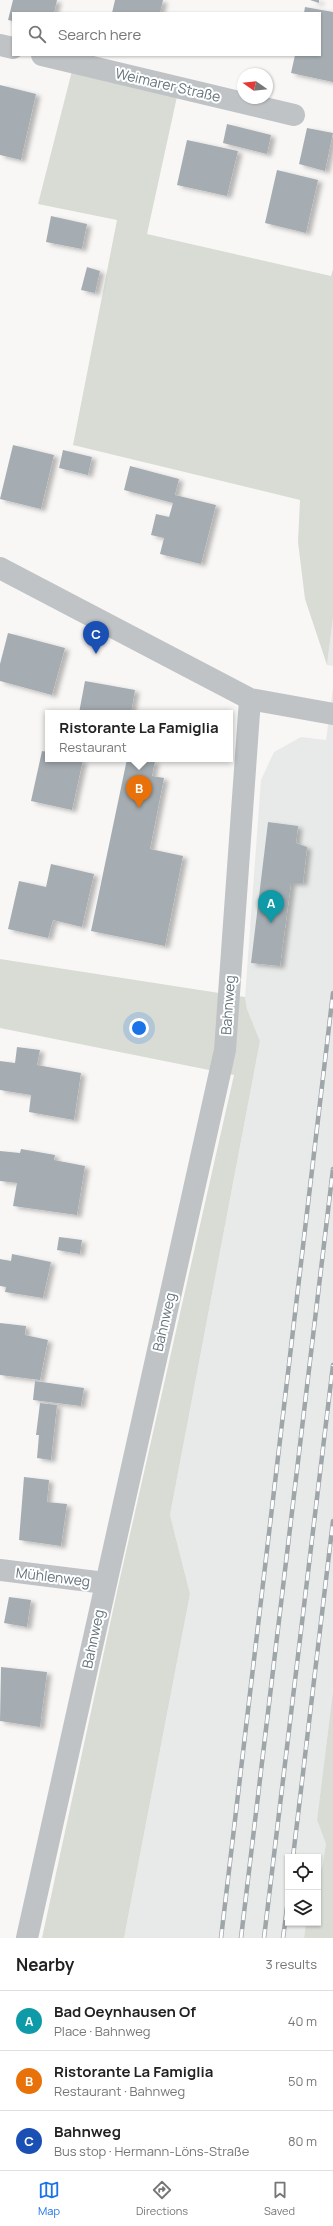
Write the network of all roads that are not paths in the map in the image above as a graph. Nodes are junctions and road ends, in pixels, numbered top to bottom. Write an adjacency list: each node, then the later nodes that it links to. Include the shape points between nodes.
1 (0, 45): 2 (street)
2 (12, 48)
3 (46, 56): 4 (street, Weimarer Straße)
4 (294, 115)
5 (0, 568): 6 (street)
6 (250, 699): 7 (street); 9 (street, Bahnweg, via 225,1050)
7 (333, 714)
8 (0, 1570): 9 (street, Mühlenweg)
9 (105, 1583): 10 (street, Bahnweg)
10 (27, 1938)

